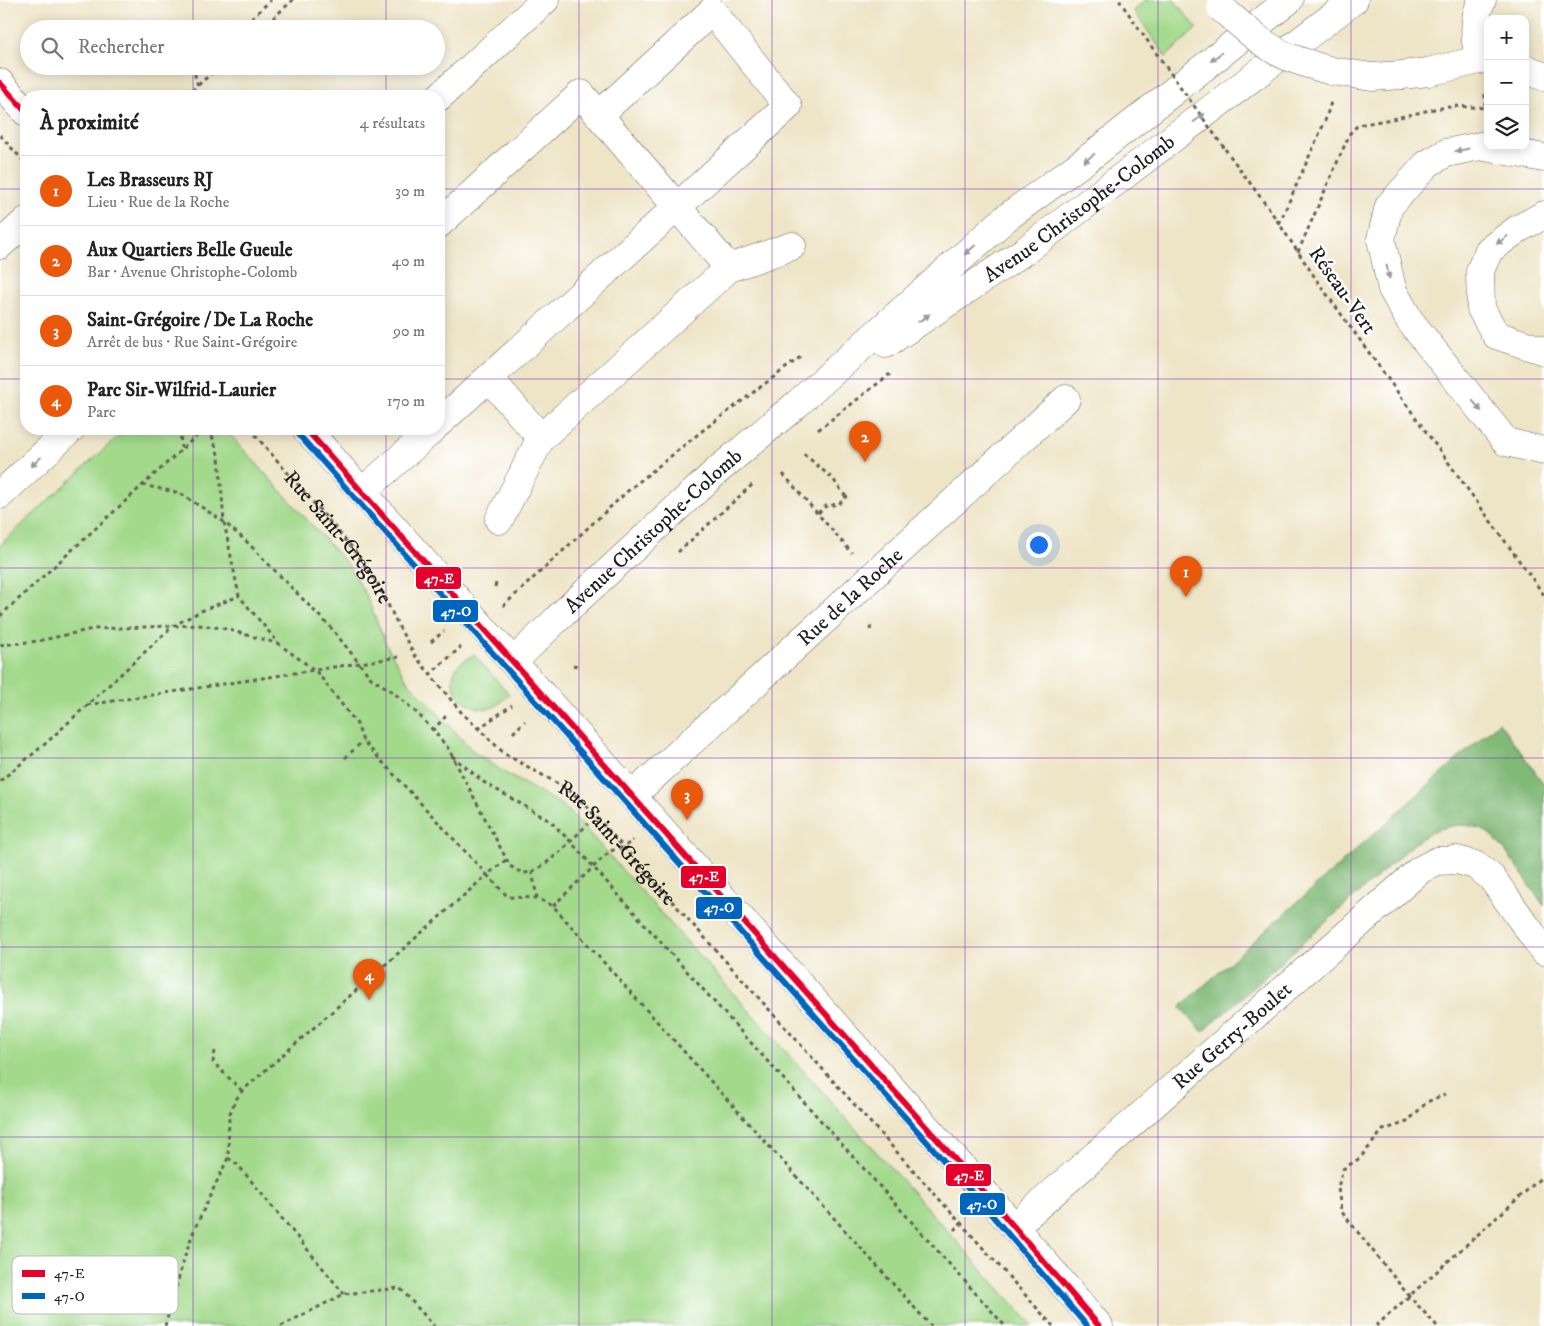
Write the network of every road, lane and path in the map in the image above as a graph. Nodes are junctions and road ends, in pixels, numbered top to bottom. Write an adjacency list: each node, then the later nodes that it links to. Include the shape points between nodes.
1 (271, 0): 9 (path)
2 (293, 0): 10 (path)
3 (545, 0): 20 (street)
4 (1119, 0): 30 (path, Réseau-Vert, bridge)
5 (1289, 0): 39 (street, Avenue Christophe-Colomb, one-way to 39, via 1094,154 1006,218)
6 (1354, 0): 39 (street, Avenue Christophe-Colomb, one-way to 6, via 1026,250)
7 (1482, 0): 11 (street, via 1474,28)
8 (1217, 4): 17 (street, bridge, via 1276,50)
9 (250, 20)
10 (271, 20)
11 (1484, 60): 17 (street, via 1428,72)
12 (1529, 70): 15 (street)
13 (195, 75): 18 (path)
14 (210, 75): 18 (path)
15 (1544, 77)
16 (0, 83): 21 (street)
17 (1333, 84): 30 (path, via 1325,121)
18 (198, 85): 19 (path)
19 (193, 90)
20 (445, 91)
21 (20, 105)
22 (1486, 105): 34 (path, via 1485,108 1457,106 1434,109 1358,125 1350,133)
23 (599, 115): 27 (street); 27 (street, via 712,11 788,106); 29 (street, via 581,94)
24 (0, 134): 25 (path)
25 (20, 157)
26 (1544, 158): 50 (street, one-way to 50, via 1480,146 1446,153 1427,164 1388,206 1381,239 1392,289 1410,321 1506,442)
27 (677, 207): 35 (street); 37 (street)
28 (1544, 215): 36 (street, one-way to 36, via 1488,250 1480,271 1481,309 1496,334)
29 (445, 219)
30 (1279, 224): 34 (path, Réseau-Vert)
31 (20, 227): 32 (street)
32 (0, 245)
33 (792, 246): 35 (street)
34 (1298, 252): 62 (path, Réseau-Vert)
35 (729, 268): 48 (street)
36 (1544, 350)
37 (489, 378): 40 (street); 48 (street)
38 (1066, 399): 87 (street, Rue de la Roche)
39 (797, 404): 72 (street, Avenue Christophe-Colomb, via 718,470)
40 (445, 418)
41 (64, 435): 56 (street, one-way to 56)
42 (180, 435): 49 (path)
43 (197, 435): 49 (path)
44 (212, 435): 60 (path, via 219,457)
45 (255, 435): 75 (path, Rue Saint-Grégoire, via 356,551 378,584 416,657)
46 (311, 435): 54 (street, Rue Saint-Grégoire)
47 (426, 435): 54 (street)
48 (541, 438): 59 (street)
49 (181, 449): 53 (path)
50 (1544, 451)
51 (804, 454): 57 (path, via 834,479)
52 (783, 474): 58 (path)
53 (142, 485): 60 (path, via 180,494); 64 (path)
54 (362, 492): 72 (street, Rue Saint-Grégoire)
55 (850, 493): 57 (path)
56 (0, 494)
57 (846, 497): 58 (path, via 839,504 826,506)
58 (818, 513): 61 (path)
59 (499, 520)
60 (224, 522): 63 (path); 73 (path, via 332,629)
61 (852, 553)
62 (1544, 595)
63 (240, 596): 65 (path); 70 (path)
64 (0, 616)
65 (173, 626): 69 (path, via 93,630); 70 (path, via 222,628); 76 (path)
66 (447, 629): 67 (path)
67 (431, 642)
68 (465, 644): 75 (path)
69 (0, 645)
70 (280, 645): 74 (path)
71 (399, 657): 73 (path)
72 (513, 662): 87 (street, Rue Saint-Grégoire)
73 (361, 663): 74 (path); 81 (path, via 371,678 399,698)
74 (316, 671): 76 (path); 83 (path, via 358,724)
75 (429, 674): 80 (path, Rue Saint-Grégoire)
76 (87, 705): 86 (path)
77 (510, 708): 80 (path)
78 (446, 716): 81 (path)
79 (529, 717): 82 (path)
80 (478, 729): 91 (path, Rue Saint-Grégoire, via 505,754 569,790)
81 (433, 730): 84 (path)
82 (513, 733)
83 (364, 741): 85 (path); 95 (path)
84 (452, 756): 90 (path, via 485,783 550,821); 92 (path)
85 (345, 758)
86 (0, 781)
87 (633, 795): 106 (street, Rue Saint-Grégoire)
88 (588, 824): 90 (path)
89 (637, 836): 91 (path)
90 (570, 841): 93 (path); 94 (path, via 544,865)
91 (624, 847): 93 (path, via 610,851); 105 (path, Rue Saint-Grégoire)
92 (506, 860): 94 (path, via 517,871); 95 (path)
93 (593, 867): 97 (path); 114 (path)
94 (532, 871): 96 (path)
95 (486, 875): 96 (path, via 508,897); 100 (path)
96 (537, 898): 97 (path)
97 (553, 906): 113 (path)
98 (1544, 951): 106 (street, Rue Gerry-Boulet, via 1491,877 1475,865 1457,860 1437,861 1420,870)
99 (215, 1051): 100 (path, via 213,1062)
100 (242, 1091): 102 (path, via 229,1116)
101 (1445, 1094): 110 (path, via 1427,1102 1407,1122 1383,1130 1360,1158 1343,1169 1338,1187 1341,1211)
102 (228, 1158): 108 (path, via 195,1228); 109 (path, via 238,1164)
103 (1544, 1175): 110 (path)
104 (968, 1218): 105 (path)
105 (962, 1223): 107 (path); 115 (path, Rue Saint-Grégoire)
106 (1014, 1227): 116 (street, Rue Saint-Grégoire)
107 (954, 1230)
108 (178, 1280)
109 (344, 1294): 111 (path); 112 (path, via 400,1288)
110 (1409, 1296): 117 (path); 118 (path)
111 (281, 1326)
112 (434, 1326)
113 (930, 1326)
114 (1005, 1326)
115 (1053, 1326)
116 (1099, 1326)
117 (1376, 1326)
118 (1437, 1326)

